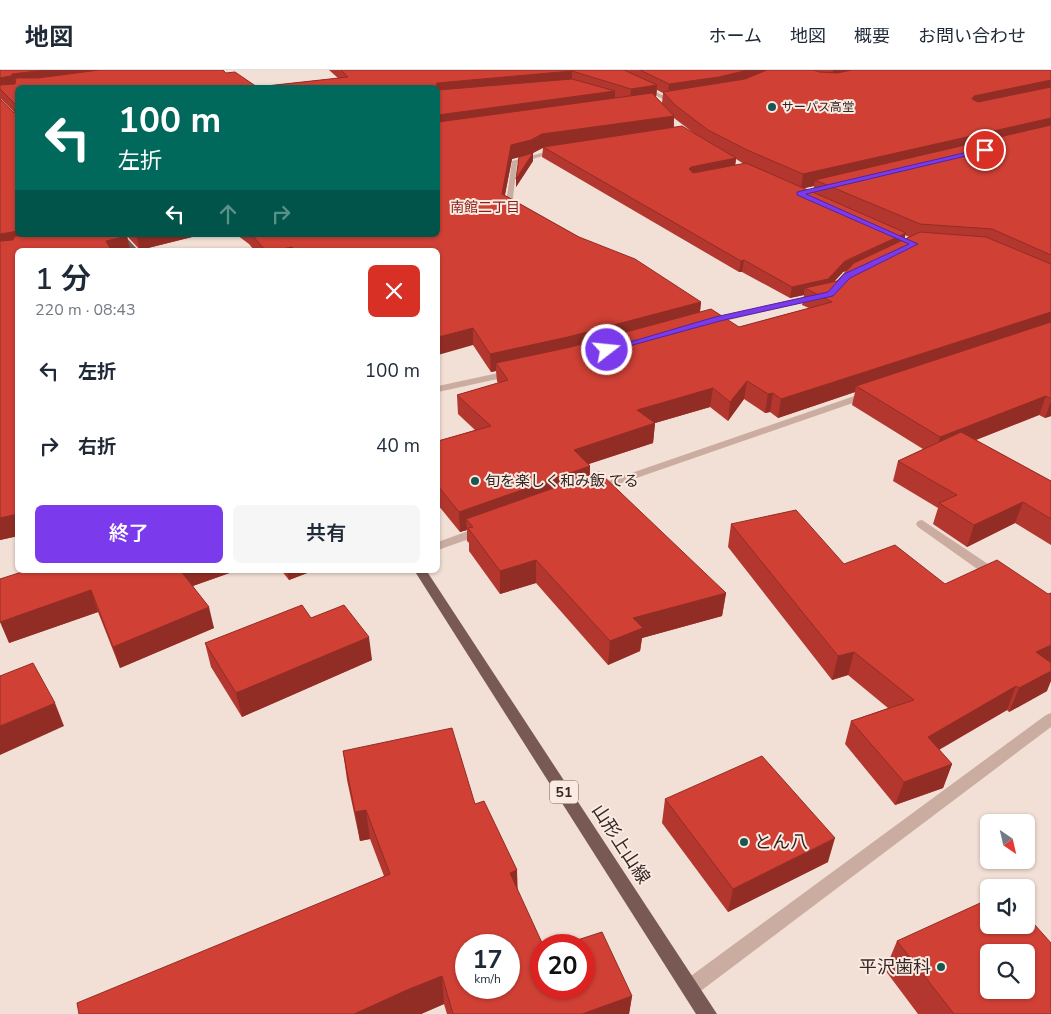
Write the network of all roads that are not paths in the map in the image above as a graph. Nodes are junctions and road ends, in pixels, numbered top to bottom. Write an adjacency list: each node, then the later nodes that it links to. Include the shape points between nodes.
1 (633, 83): 3 (street)
2 (678, 99): 3 (street)
3 (669, 100): 4 (street)
4 (654, 102)
5 (570, 148): 6 (street, via 542,152 514,162 508,208)
6 (524, 217)
7 (122, 237): 8 (main road)
8 (132, 248)
9 (830, 294): 10 (street, via 714,316)
10 (700, 324)
11 (523, 370): 12 (street)
12 (440, 389)
13 (880, 390): 14 (street)
14 (588, 492)
15 (922, 524): 19 (street)
16 (494, 525): 17 (street)
17 (440, 545)
18 (422, 573): 21 (main road, 山形上山線 / 51)
19 (1003, 580)
20 (1051, 719): 21 (street)
21 (691, 987): 22 (main road, 山形上山線 / 51)
22 (707, 1014)

